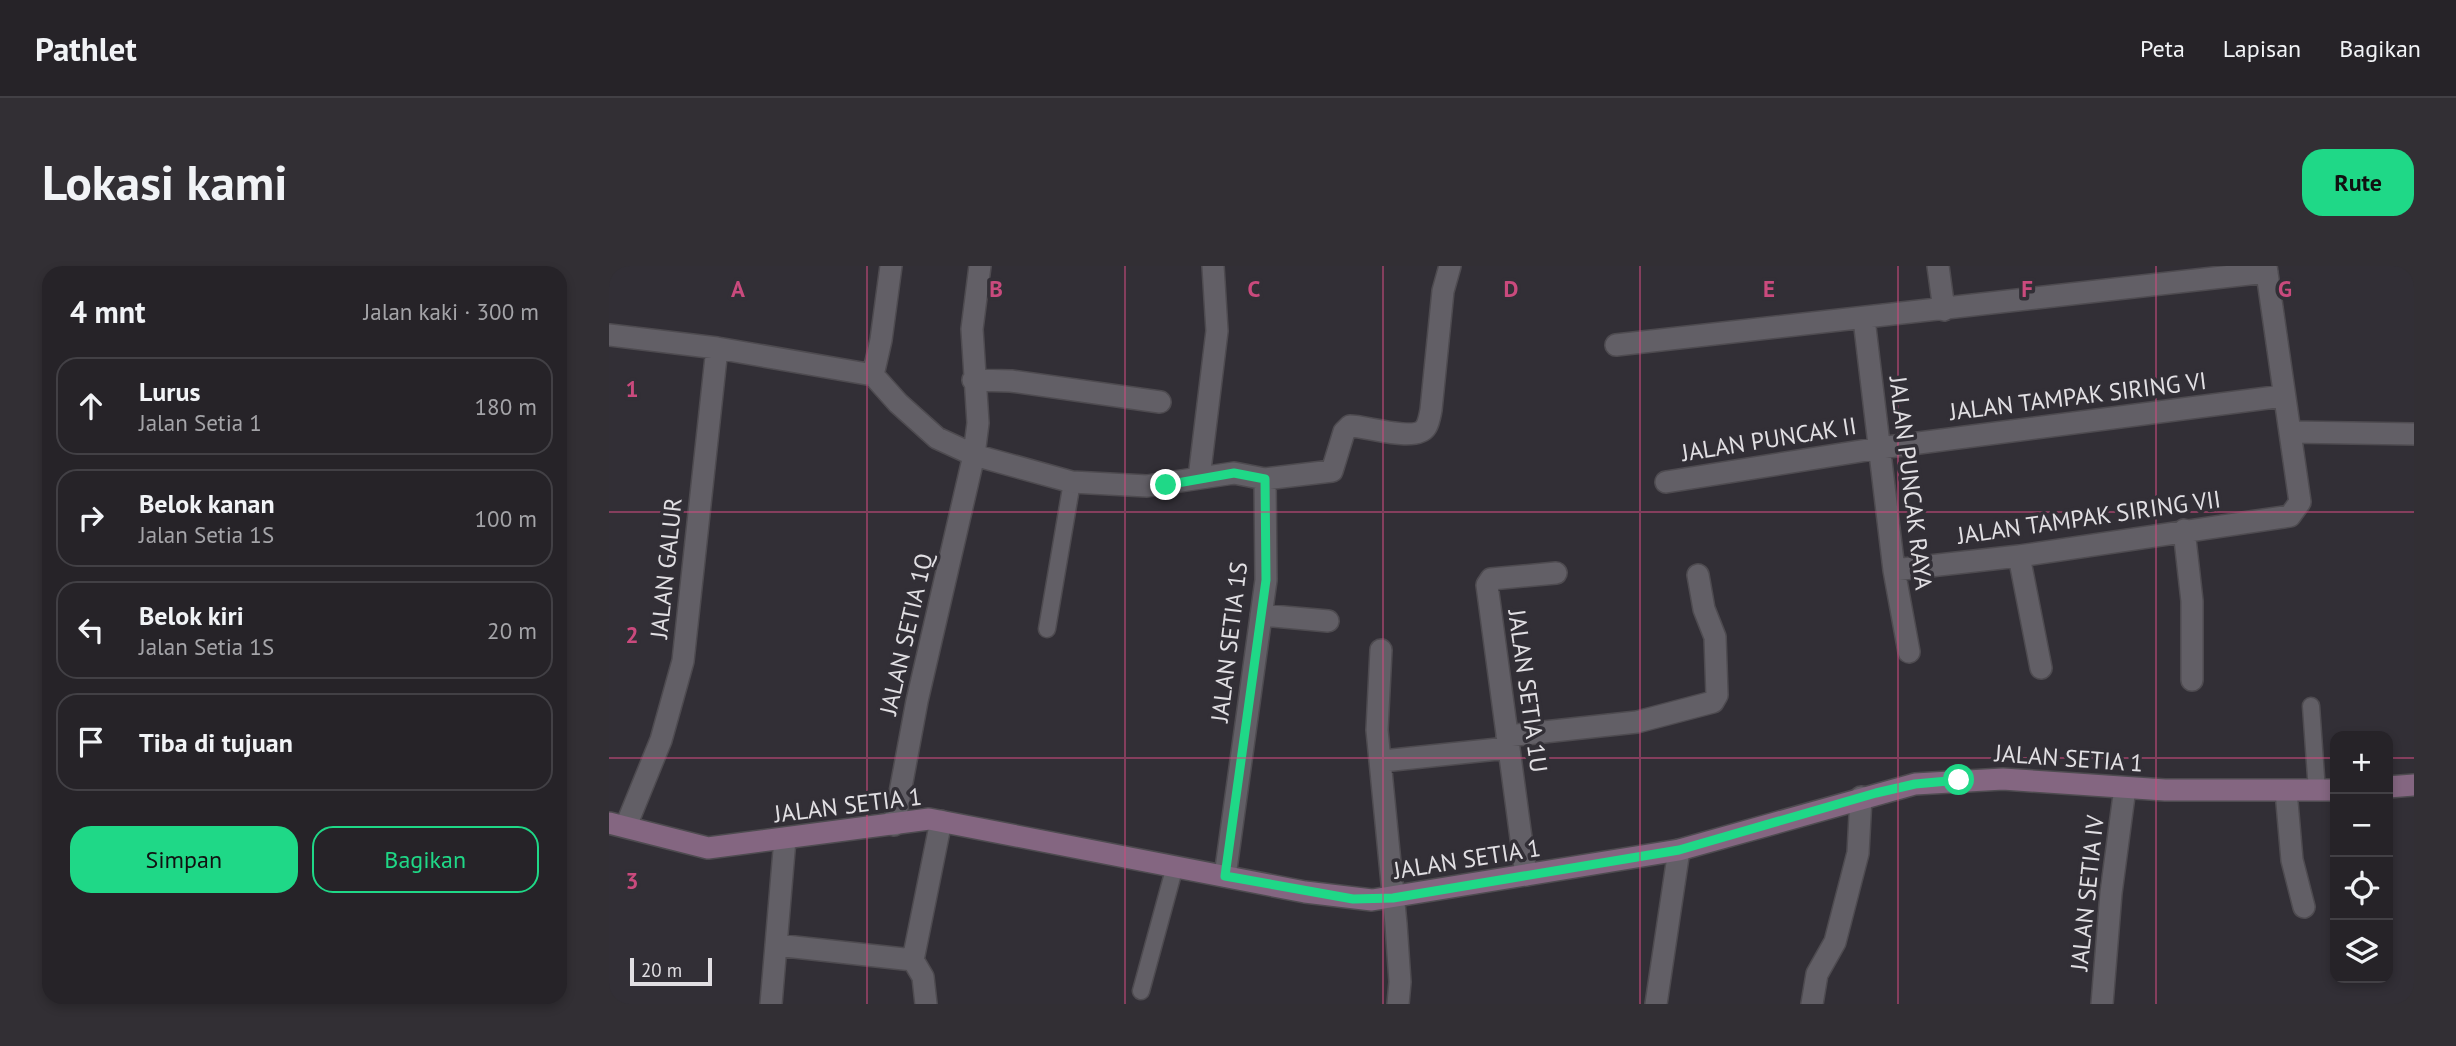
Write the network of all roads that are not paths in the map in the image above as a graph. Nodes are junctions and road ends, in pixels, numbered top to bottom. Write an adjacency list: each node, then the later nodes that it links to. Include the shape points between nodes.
1 (891, 266): 12 (street)
2 (980, 266): 13 (street, JALAN SETIA 1Q, via 971,329)
3 (1213, 266): 20 (street, via 1217,331)
4 (1450, 266): 21 (street, via 1426,427 1409,434 1350,426 1332,471)
5 (1938, 266): 7 (street)
6 (2267, 269): 7 (street); 14 (street)
7 (1944, 310): 8 (street)
8 (1864, 319): 10 (street); 18 (street, JALAN PUNCAK RAYA)
9 (609, 335): 11 (street)
10 (1616, 345)
11 (717, 348): 12 (street); 46 (street, JALAN GALUR, via 683,661 661,740)
12 (873, 375): 19 (street, via 937,438)
13 (973, 380): 15 (street); 19 (street, JALAN SETIA 1Q, via 978,424)
14 (2283, 396): 16 (street); 18 (street, JALAN TAMPAK SIRING VI)
15 (1160, 402)
16 (2291, 432): 17 (street); 24 (street, JALAN TAMPAK SIRING VII, via 2300,502 2290,516)
17 (2414, 434)
18 (1880, 448): 23 (street, JALAN PUNCAK II); 26 (street, JALAN PUNCAK RAYA)
19 (974, 455): 22 (street); 47 (street, JALAN SETIA 1Q, via 916,701)
20 (1199, 478): 21 (street, via 1234,473); 22 (street, via 1147,486)
21 (1265, 479): 29 (street, JALAN SETIA 1S, via 1266,580)
22 (1072, 482): 31 (lane)
23 (1666, 482)
24 (2184, 530): 25 (street, JALAN TAMPAK SIRING VII); 35 (street, via 2192,601)
25 (2019, 556): 26 (street, JALAN TAMPAK SIRING VII); 34 (street)
26 (1894, 570): 33 (street, JALAN PUNCAK RAYA)
27 (1556, 572): 37 (street, JALAN SETIA 1U, via 1491,579 1487,585)
28 (1698, 575): 37 (street, via 1703,608 1715,637 1717,695 1713,702 1637,722)
29 (1261, 615): 30 (street); 51 (street, JALAN SETIA 1S)
30 (1328, 621)
31 (1047, 629)
32 (1381, 650): 38 (street, via 1377,730)
33 (1909, 652)
34 (2041, 668)
35 (2192, 680)
36 (2311, 706): 43 (lane)
37 (1508, 742): 38 (street); 52 (street, JALAN SETIA 1U)
38 (1383, 761): 53 (street)
39 (2414, 785): 40 (street)
40 (2393, 787)
41 (2125, 788): 42 (street, JALAN SETIA 1); 44 (street, JALAN SETIA 1, via 1959,780 1915,784); 63 (street, JALAN SETIA IV)
42 (2286, 791): 43 (street, JALAN SETIA 1); 54 (street, via 2292,860)
43 (2326, 791)
44 (1861, 797): 49 (street, JALAN SETIA 1); 62 (street, via 1855,864 1835,942 1817,974)
45 (941, 821): 47 (street, JALAN SETIA 1); 50 (street, JALAN SETIA 1); 56 (street)
46 (618, 824): 48 (street, JALAN SETIA 1, via 708,848)
47 (894, 825): 48 (street, JALAN SETIA 1)
48 (785, 839): 55 (street)
49 (1679, 850): 52 (street, JALAN SETIA 1); 61 (street)
50 (1175, 866): 51 (street, JALAN SETIA 1); 57 (lane)
51 (1225, 876): 53 (street, JALAN SETIA 1, via 1353,899)
52 (1526, 876): 53 (street, JALAN SETIA 1)
53 (1393, 898): 60 (street)
54 (2304, 906)
55 (776, 945): 56 (street); 58 (street)
56 (913, 960): 59 (street, via 923,977)
57 (1141, 991)
58 (771, 1004)
59 (926, 1004)
60 (1398, 1004)
61 (1656, 1004)
62 (1812, 1004)
63 (2102, 1004)

